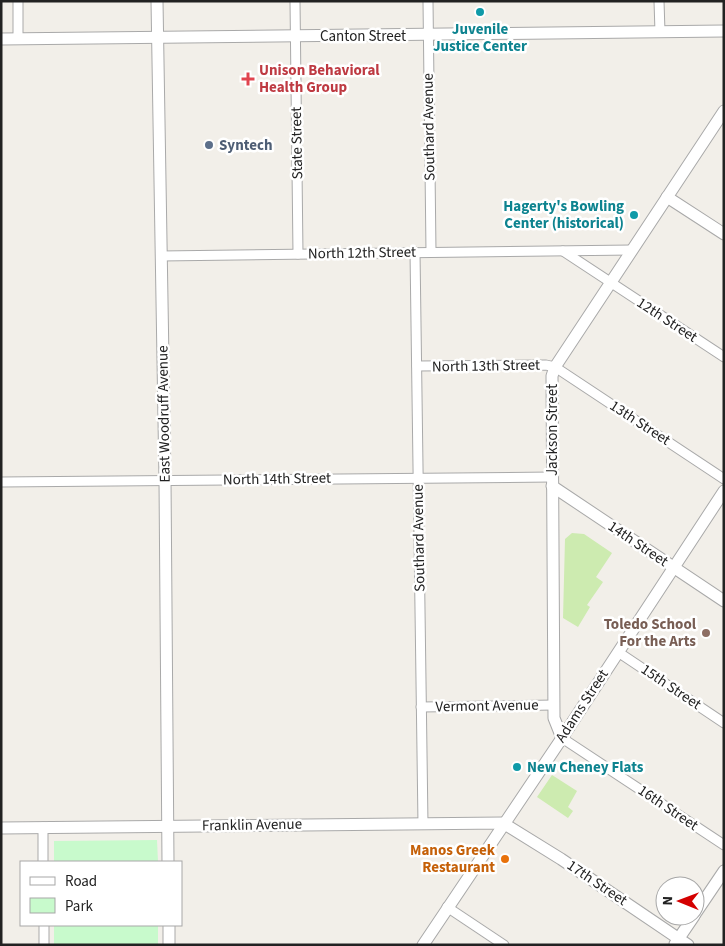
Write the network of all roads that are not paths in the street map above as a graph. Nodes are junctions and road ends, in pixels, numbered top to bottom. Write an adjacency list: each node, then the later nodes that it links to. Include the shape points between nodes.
1 (18, 1): 11 (street)
2 (157, 1): 12 (street, East Woodruff Avenue)
3 (295, 1): 9 (street, State Street)
4 (428, 1): 8 (street, Southard Avenue)
5 (659, 1): 6 (street)
6 (660, 32): 7 (street, Canton Street); 8 (street, Canton Street)
7 (724, 32)
8 (428, 35): 9 (street, Canton Street); 19 (street, Southard Avenue)
9 (295, 36): 12 (street, Canton Street); 20 (street, State Street)
10 (1, 39): 11 (street, Canton Street)
11 (18, 39): 12 (street, Canton Street)
12 (158, 39): 21 (street, East Woodruff Avenue)
13 (724, 112): 14 (street, Jackson Street)
14 (667, 197): 15 (street); 16 (street, Jackson Street)
15 (724, 234)
16 (632, 250): 17 (street, North 12th Street); 22 (street, Jackson Street)
17 (563, 251): 19 (street, North 12th Street); 22 (street)
18 (415, 252): 19 (street, North 12th Street); 20 (street, North 12th Street); 24 (street, Southard Avenue)
19 (431, 252)
20 (298, 254): 21 (street, North 12th Street)
21 (161, 256): 28 (street, East Woodruff Avenue)
22 (610, 283): 23 (street, 12th Street); 25 (street, Jackson Street)
23 (724, 357)
24 (417, 366): 25 (street, North 13th Street); 26 (street, Southard Avenue)
25 (556, 367): 27 (street, 13th Street); 29 (street, Jackson Street, via 551,384)
26 (418, 477): 28 (street, North 14th Street); 29 (street, North 14th Street); 36 (street, Southard Avenue)
27 (724, 479)
28 (165, 480): 30 (street, North 14th Street); 41 (street, East Woodruff Avenue)
29 (552, 481): 32 (street, 14th Street); 35 (street, Jackson Street)
30 (1, 482)
31 (724, 491): 32 (street, Adams Street)
32 (673, 568): 33 (street, 14th Street); 34 (street, Adams Street)
33 (724, 601)
34 (618, 652): 37 (street, 15th Street); 38 (street, Adams Street)
35 (554, 705): 36 (street, Vermont Avenue); 38 (street, Jackson Street, via 554,718)
36 (421, 707): 39 (street, Southard Avenue)
37 (724, 723)
38 (562, 738): 40 (street, Adams Street); 44 (street, 16th Street)
39 (422, 824): 40 (street, Franklin Avenue); 41 (street, Franklin Avenue)
40 (503, 824): 49 (street, Adams Street); 53 (street, 17th Street, via 568,864)
41 (168, 826): 42 (street, Franklin Avenue); 46 (street, East Woodruff Avenue)
42 (43, 827): 43 (street, Franklin Avenue); 45 (street)
43 (1, 828)
44 (724, 845)
45 (43, 861)
46 (168, 861)
47 (724, 871): 48 (street)
48 (705, 899)
49 (447, 907): 56 (street, Adams Street); 57 (street)
50 (44, 926): 54 (street)
51 (169, 926): 55 (street)
52 (688, 926): 53 (street)
53 (680, 943)
54 (44, 945)
55 (169, 945)
56 (423, 945)
57 (504, 945)

